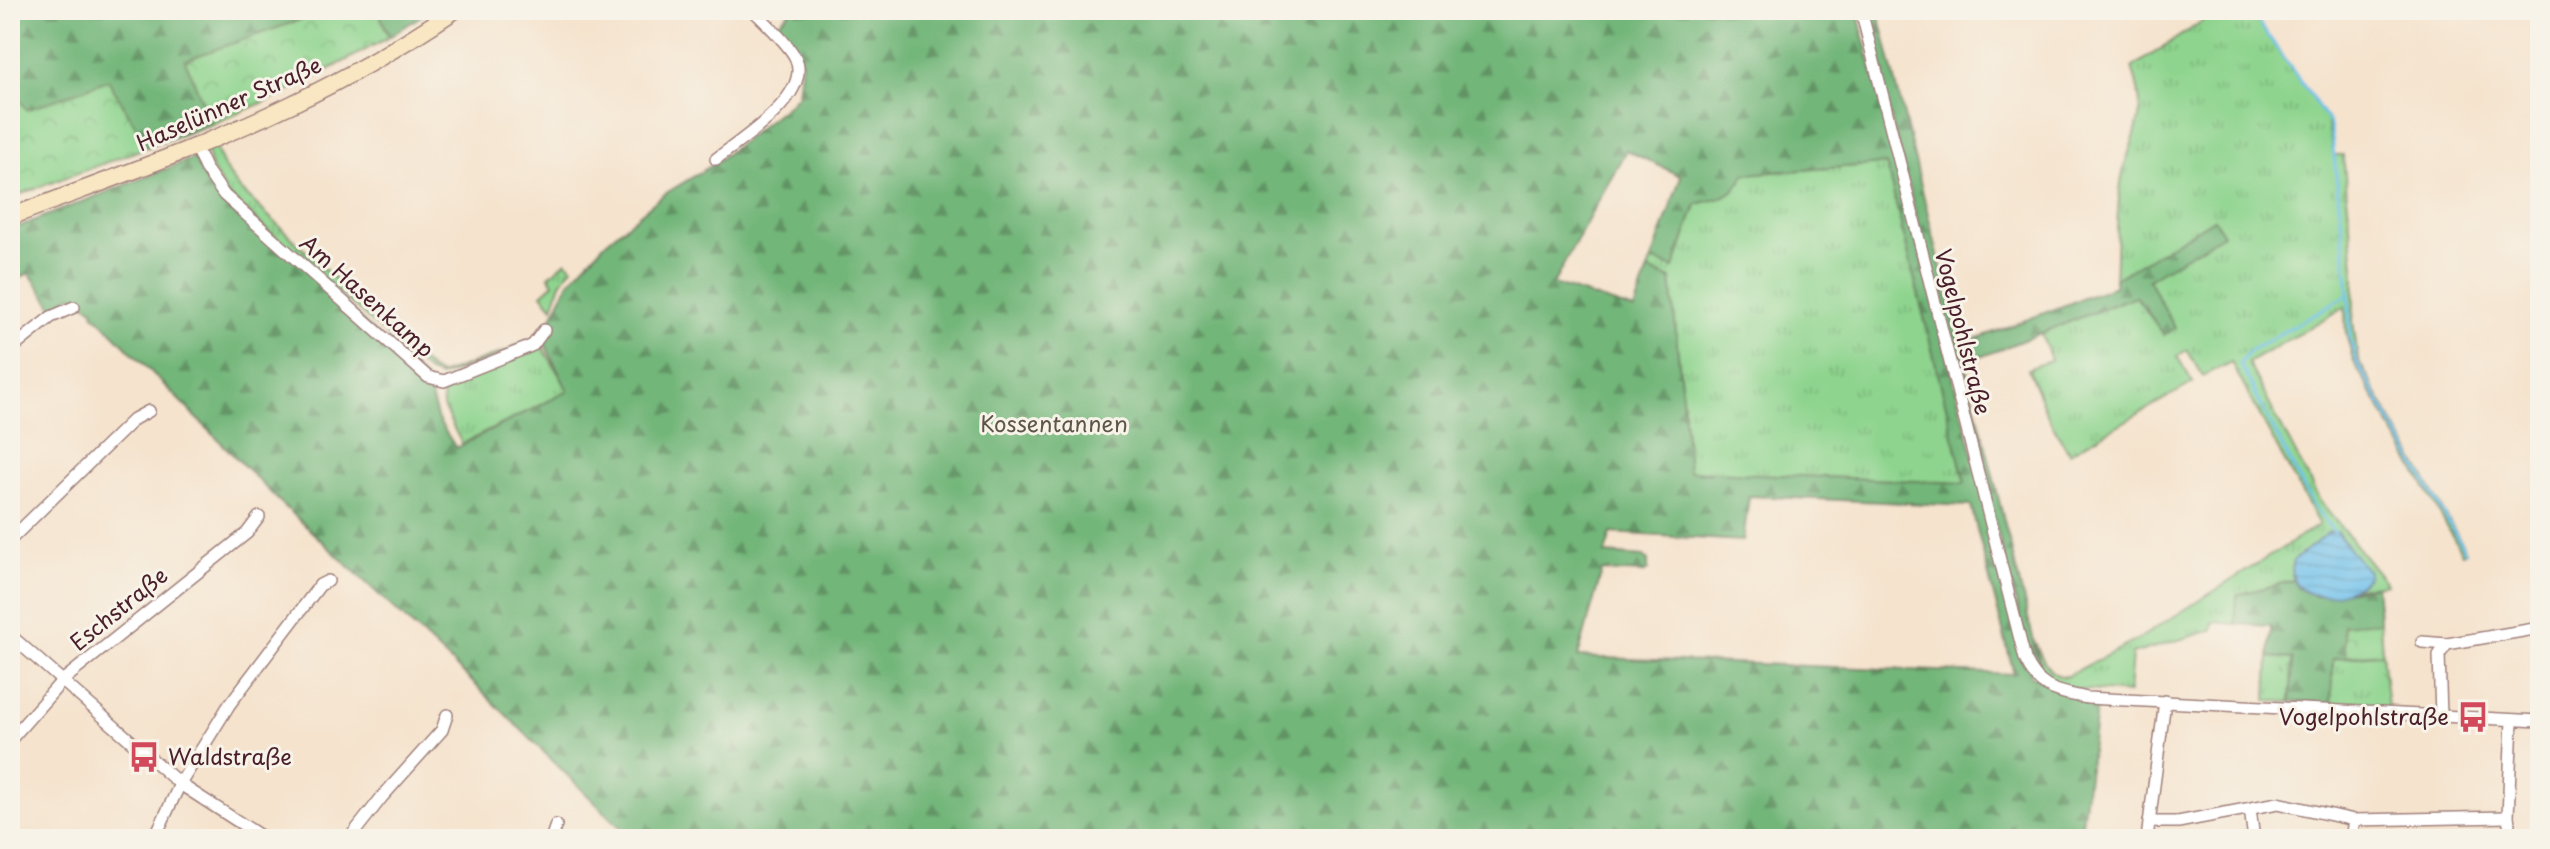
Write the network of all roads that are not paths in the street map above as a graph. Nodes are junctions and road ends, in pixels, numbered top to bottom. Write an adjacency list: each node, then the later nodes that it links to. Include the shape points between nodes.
1 (455, 10): 4 (street, Haselünner Straße, via 359,70)
2 (753, 10): 5 (street, via 795,57 797,70 785,103)
3 (1861, 10): 19 (street, Vogelpohlstraße, via 2025,659 2032,674 2056,692)
4 (195, 146): 6 (street, Haselünner Straße); 8 (street, Am Hasenkamp, via 224,195 428,377 444,381 524,349)
5 (716, 159)
6 (10, 217)
7 (74, 307): 9 (street, via 51,317)
8 (544, 330)
9 (10, 350)
10 (149, 411): 12 (street, via 134,419)
11 (259, 517): 18 (street, Eschstraße, via 247,533)
12 (10, 540)
13 (328, 581): 25 (street, via 229,705)
14 (2540, 628): 17 (street)
15 (10, 635): 18 (street)
16 (2422, 642): 17 (street)
17 (2447, 644): 21 (street, via 2439,655)
18 (62, 681): 24 (street, Eschstraße); 25 (street)
19 (2165, 701): 21 (street, Vogelpohlstraße); 29 (street)
20 (447, 715): 33 (street, via 442,730)
21 (2441, 716): 22 (street, Vogelpohlstraße)
22 (2512, 720): 23 (street, Vogelpohlstraße); 27 (street)
23 (2540, 721)
24 (10, 740)
25 (180, 784): 31 (street); 32 (street)
26 (2250, 809): 28 (street, via 2288,804); 29 (street); 36 (street)
27 (2508, 817): 28 (street); 38 (street)
28 (2354, 820): 37 (street)
29 (2149, 822): 35 (street)
30 (556, 825): 34 (street)
31 (154, 839)
32 (265, 839)
33 (349, 839)
34 (551, 839)
35 (2147, 839)
36 (2254, 839)
37 (2351, 839)
38 (2512, 839)

